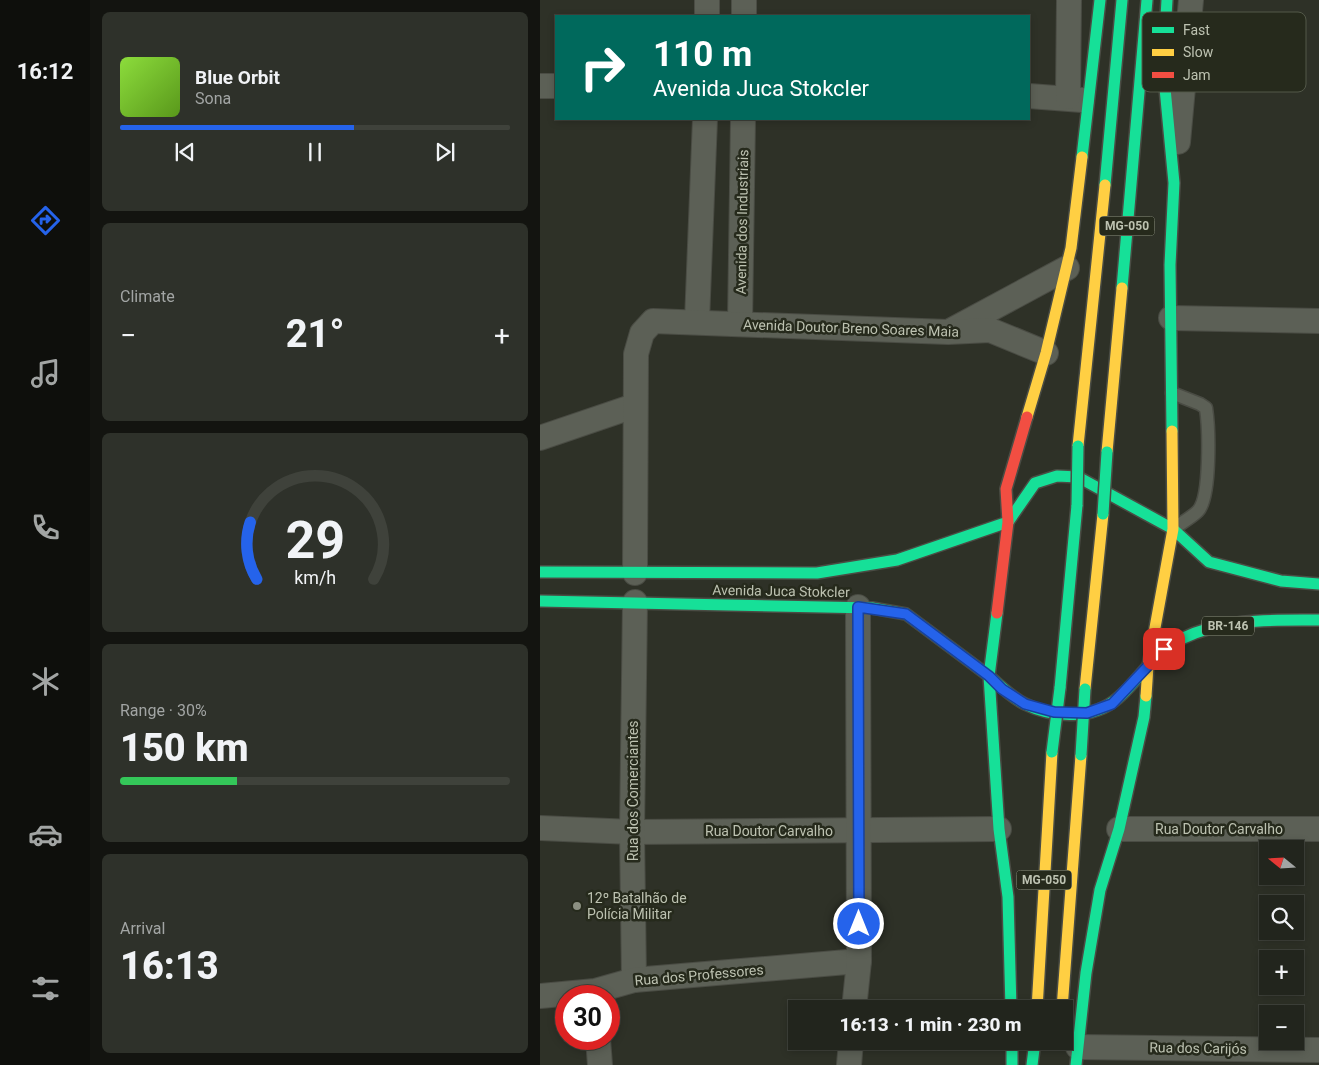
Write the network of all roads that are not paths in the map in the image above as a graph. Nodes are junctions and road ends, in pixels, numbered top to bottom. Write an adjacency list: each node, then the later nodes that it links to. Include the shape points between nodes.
1 (707, 0): 6 (street)
2 (744, 0): 7 (street)
3 (1069, 0): 14 (street)
4 (1100, 0): 14 (main road)
5 (1122, 0): 52 (main road, MG-050, bridge, via 1052,752)
6 (707, 15)
7 (744, 15)
8 (1142, 56): 53 (main road, MG-050, bridge, via 1085,689)
9 (540, 86): 10 (street)
10 (555, 86)
11 (1165, 92): 17 (main road)
12 (1182, 92): 17 (street)
13 (1030, 96): 14 (street)
14 (1078, 99): 18 (main road, via 1071,248)
15 (705, 120): 20 (street)
16 (743, 120): 22 (street, Avenida dos Industriais)
17 (1174, 184): 19 (main road)
18 (1067, 268): 23 (street); 24 (main road)
19 (1171, 318): 21 (street); 25 (main road)
20 (697, 321): 22 (street, Avenida Doutor Breno Soares Maia); 26 (street, Avenida Doutor Breno Soares Maia, via 653,321 642,333 636,354)
21 (1319, 321)
22 (740, 324): 23 (street, Avenida Doutor Breno Soares Maia)
23 (948, 332): 24 (street, Avenida Doutor Breno Soares Maia, via 990,330)
24 (1046, 353): 28 (main road, via 1006,490)
25 (1172, 393): 29 (main road); 29 (lane, via 1206,408 1209,429 1205,498 1199,510)
26 (634, 406): 27 (street); 31 (street)
27 (540, 438)
28 (1008, 522): 29 (main road, via 1035,483 1064,476 1078,477); 31 (main road, Avenida Juca Stokcler, via 897,560 817,573); 38 (main road)
29 (1173, 529): 32 (main road, via 1209,562 1281,586); 37 (main road)
30 (540, 572): 31 (main road, Avenida Juca Stokcler)
31 (635, 573)
32 (1319, 584)
33 (540, 601): 34 (main road, Avenida Juca Stokcler)
34 (635, 602): 35 (main road, Avenida Juca Stokcler); 44 (street, Rua dos Comerciantes)
35 (858, 607): 38 (main road, Avenida Juca Stokcler, via 906,614); 43 (street)
36 (1319, 620): 37 (main road, Avenida Juca Stokcler / BR-146, via 1282,615 1197,634 1164,649)
37 (1148, 666): 38 (main road, Avenida Juca Stokcler, via 1112,704 1087,713 1054,712 1025,704); 41 (main road, via 1144,717)
38 (989, 676): 40 (main road)
39 (540, 828): 44 (street, Rua Doutor Carvalho)
40 (999, 829): 43 (street, Rua Doutor Carvalho); 51 (main road, via 1008,897)
41 (1119, 829): 42 (street, Rua Doutor Carvalho); 59 (main road, via 1100,890)
42 (1319, 829)
43 (859, 830): 44 (street, Rua Doutor Carvalho); 45 (street)
44 (632, 832): 46 (street, Rua dos Comerciantes)
45 (859, 962): 46 (street, Rua dos Professores); 50 (street)
46 (634, 980): 47 (street, Rua dos Professores)
47 (619, 985)
48 (555, 995): 49 (street, Rua dos Professores)
49 (540, 996)
50 (855, 1000)
51 (1011, 1000)
52 (1038, 1000)
53 (1063, 1000)
54 (599, 1050): 60 (street)
55 (851, 1050): 61 (street)
56 (1012, 1050): 62 (main road)
57 (1034, 1050): 63 (main road)
58 (1319, 1050): 59 (street, Rua dos Carijós)
59 (1077, 1056)
60 (600, 1065)
61 (849, 1065)
62 (1012, 1065)
63 (1032, 1065)

